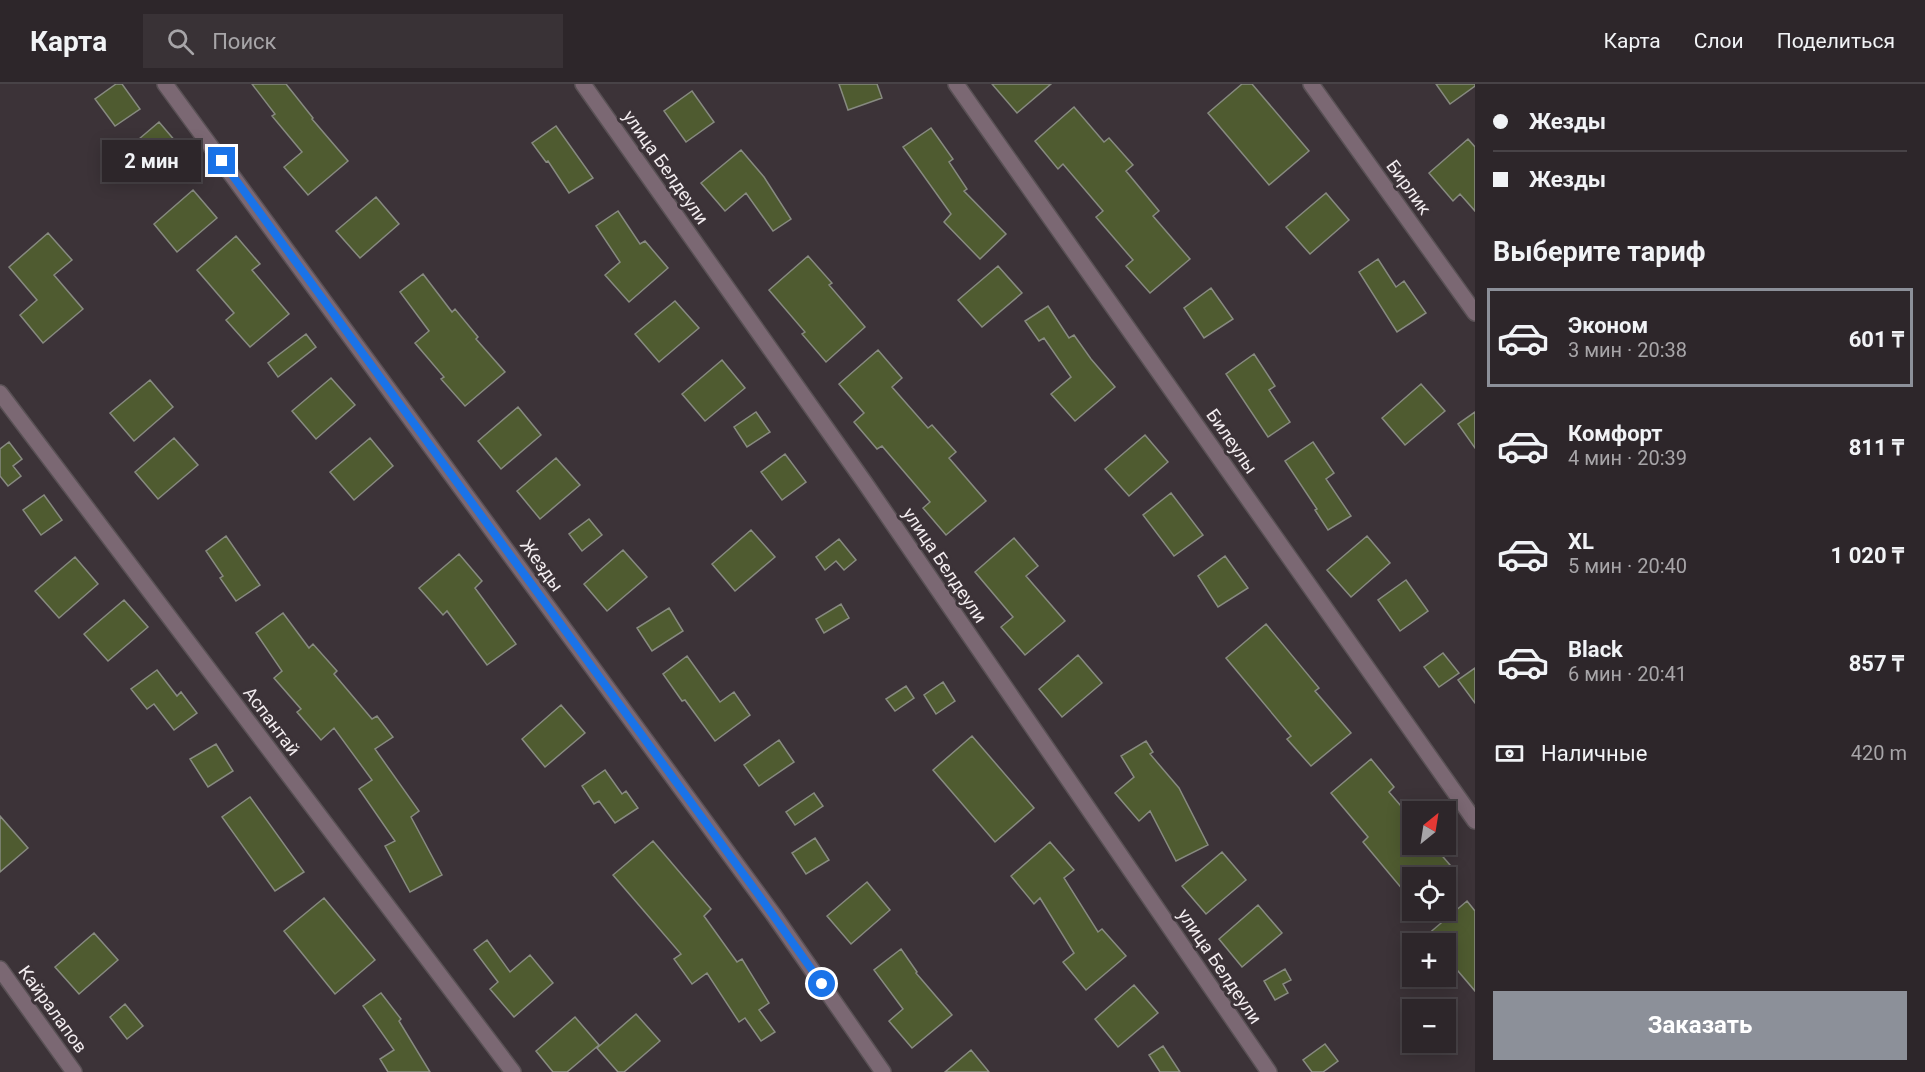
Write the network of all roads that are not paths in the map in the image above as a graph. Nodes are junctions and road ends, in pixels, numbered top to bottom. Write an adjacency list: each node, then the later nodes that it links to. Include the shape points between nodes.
1 (165, 84): 11 (street, Жезды, via 772,914)
2 (583, 84): 12 (street, улица Белдеули, via 865,483)
3 (957, 84): 7 (street, Билеулы)
4 (1311, 84): 5 (street, Бирлик)
5 (1475, 313)
6 (0, 393): 10 (street, Аспантай)
7 (1475, 821)
8 (0, 969): 9 (street, Кайралапов)
9 (74, 1072)
10 (513, 1072)
11 (883, 1072)
12 (1269, 1072)

